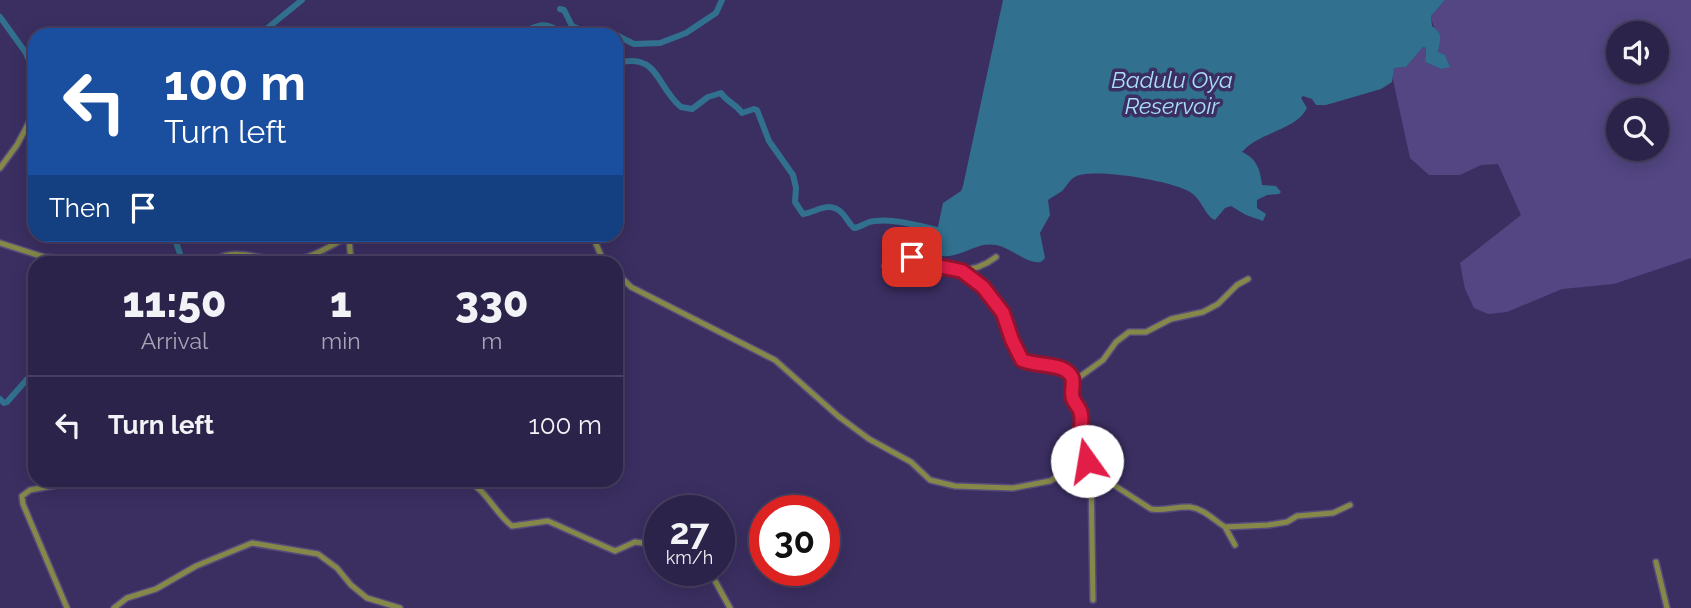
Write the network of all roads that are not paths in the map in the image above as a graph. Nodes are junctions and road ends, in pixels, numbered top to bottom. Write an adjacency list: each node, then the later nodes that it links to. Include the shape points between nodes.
1 (28, 124): 2 (street)
2 (0, 168)
3 (339, 242): 8 (street)
4 (0, 243): 5 (street)
5 (41, 256)
6 (223, 256): 7 (street)
7 (257, 256)
8 (309, 256)
9 (996, 257): 11 (street)
10 (885, 266): 11 (street, via 897,279 906,254)
11 (962, 271): 14 (street, via 998,303 1022,360 1061,368)
12 (623, 279): 15 (street, via 775,359 838,416 911,462 930,480 955,486 1013,488 1050,481 1076,466)
13 (1248, 279): 14 (street, via 1212,308 1161,322 1146,332 1129,332 1103,360)
14 (1074, 381): 15 (street, via 1073,398 1082,415 1079,446)
15 (1091, 472): 19 (street, via 1151,509 1192,508); 24 (street)
16 (49, 487): 25 (street, via 22,496 23,504)
17 (476, 487): 20 (street, via 512,526 548,521 615,551)
18 (1350, 505): 19 (street, via 1287,522)
19 (1224, 527): 21 (street)
20 (644, 543)
21 (1235, 545)
22 (1656, 562): 29 (street)
23 (718, 586): 28 (street)
24 (1093, 600)
25 (67, 608)
26 (114, 608): 27 (street, via 127,598 252,543 318,554 367,598)
27 (400, 608)
28 (730, 608)
29 (1667, 608)

